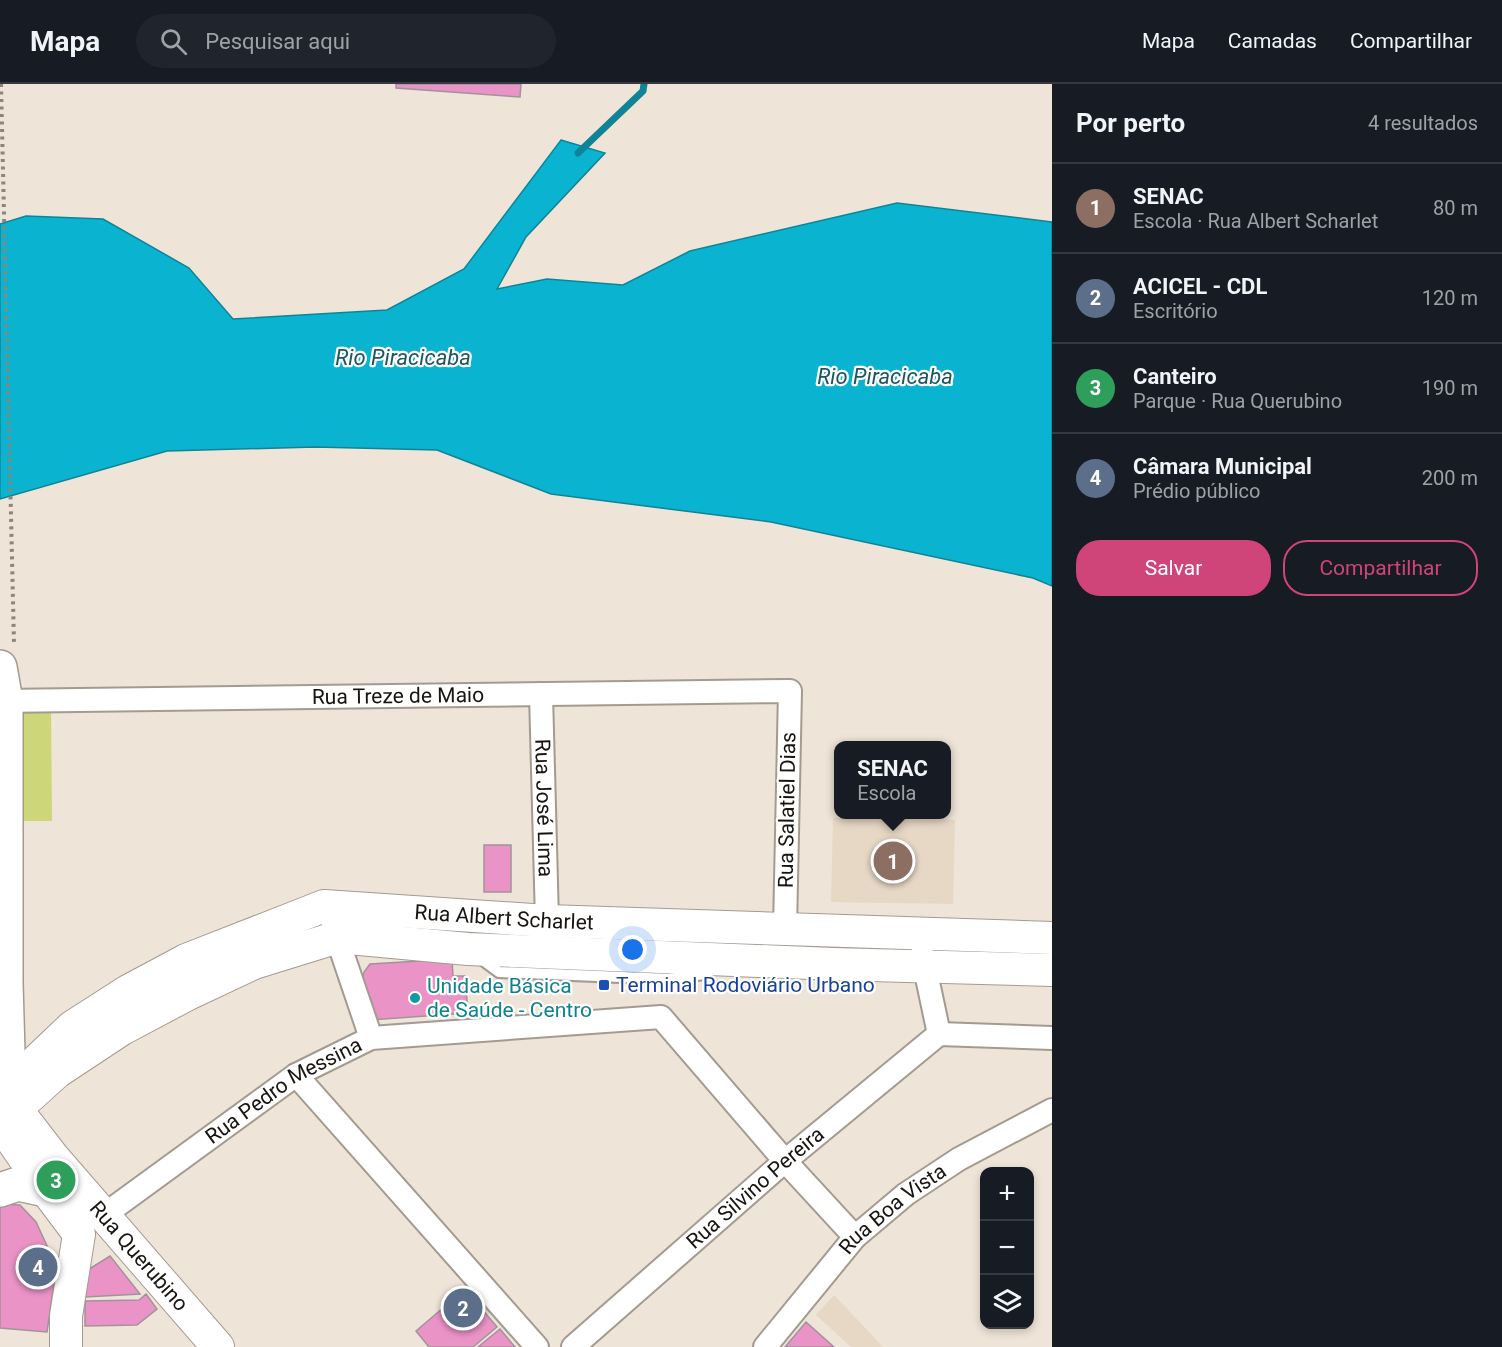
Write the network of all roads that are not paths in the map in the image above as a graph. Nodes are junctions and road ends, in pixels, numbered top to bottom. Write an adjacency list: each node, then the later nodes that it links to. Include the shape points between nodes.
1 (7, 653): 4 (main road)
2 (790, 691): 3 (street, Rua Treze de Maio); 9 (street, Rua Salatiel Dias)
3 (542, 694): 4 (street, Rua Treze de Maio); 7 (street, Rua José Lima)
4 (3, 701): 22 (main road)
5 (324, 906): 6 (main road, Rua Albert Scharlet); 11 (street); 22 (main road, Rua Albert Scharlet, via 186,960 72,1027)
6 (468, 915): 7 (main road, Rua Albert Scharlet); 13 (main road)
7 (547, 921): 8 (main road, Rua Albert Scharlet)
8 (721, 927): 9 (main road, Rua Albert Scharlet); 14 (street)
9 (785, 929): 10 (main road, Rua Albert Scharlet)
10 (919, 934): 12 (main road, Rua Albert Scharlet); 15 (street)
11 (338, 937): 13 (main road, Rua Albert Scharlet); 18 (street); 22 (main road, Rua Albert Scharlet, via 254,963 178,999 122,1029)
12 (1052, 938)
13 (468, 949): 14 (main road, Rua Albert Scharlet)
14 (722, 959): 15 (main road, Rua Albert Scharlet)
15 (924, 966): 16 (main road, Rua Albert Scharlet); 17 (street)
16 (1052, 969)
17 (939, 1034): 19 (street); 23 (street, Rua Silvino Pereira)
18 (371, 1038): 20 (street, Rua Pedro Messina); 23 (street, Rua Pedro Messina, via 661,1017)
19 (1052, 1038)
20 (296, 1075): 26 (street, Rua Pedro Messina); 32 (street)
21 (1052, 1110): 28 (street, Rua Boa Vista, via 958,1160 906,1194)
22 (5, 1113): 25 (main road); 26 (main road, Rua Querubino, via 53,1157)
23 (785, 1161): 28 (street); 33 (street, Rua Silvino Pereira)
24 (0, 1190): 25 (main road, via 18,1184)
25 (46, 1190): 27 (main road)
26 (110, 1223): 27 (main road, Rua Pedro Messina); 29 (main road, via 88,1247); 31 (main road, Rua Querubino)
27 (79, 1234): 29 (main road)
28 (855, 1237): 34 (street, Rua Boa Vista)
29 (71, 1277): 30 (main road)
30 (66, 1347)
31 (218, 1347)
32 (537, 1347)
33 (573, 1347)
34 (765, 1347)

